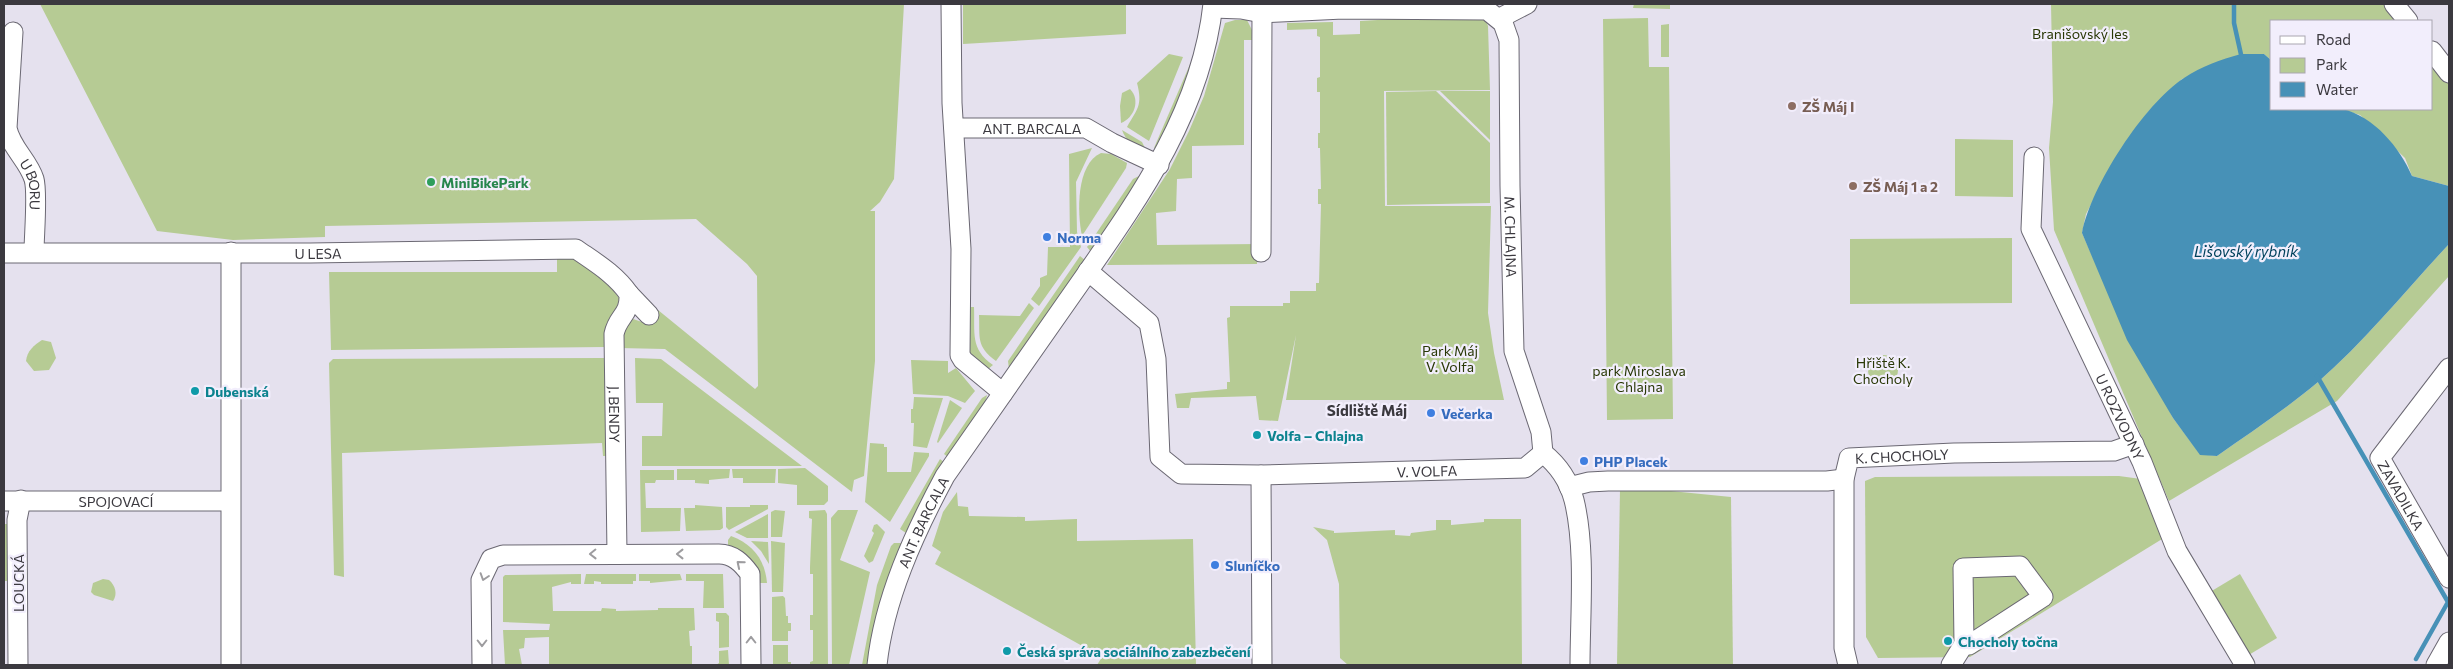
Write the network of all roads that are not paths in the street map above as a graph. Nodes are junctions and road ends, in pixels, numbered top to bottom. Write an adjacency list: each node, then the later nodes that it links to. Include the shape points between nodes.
1 (951, 4): 12 (street)
2 (1527, 4): 7 (street)
3 (2394, 4): 8 (street)
4 (1213, 6): 6 (street); 14 (street, ANT. BARCALA, via 1201,68 1182,119)
5 (1410, 6): 6 (street); 7 (street, via 1487,10)
6 (1262, 13): 18 (street)
7 (1500, 18): 25 (street, M. CHLAJNA, via 1507,28 1509,40 1514,351 1541,432)
8 (2407, 20)
9 (14, 32): 16 (street, U BORU, via 6,128 10,141 34,180)
10 (2433, 52): 11 (street)
11 (2449, 73)
12 (954, 128): 14 (street, ANT. BARCALA, via 1086,128); 23 (street, via 961,249 960,355)
13 (2034, 157): 24 (street, U ROZVODNY, via 2031,229)
14 (1159, 165): 19 (street, ANT. BARCALA)
15 (4, 252): 16 (street, U LESA)
16 (34, 252): 17 (street, U LESA)
17 (231, 252): 20 (street, U LESA, via 576,249); 30 (street)
18 (1260, 252)
19 (1088, 271): 23 (street, ANT. BARCALA); 26 (street, V. VOLFA, via 1149,323 1156,359 1160,457 1181,474)
20 (625, 288): 21 (street, U LESA); 31 (street, J. BENDY, via 627,312 616,325 614,334)
21 (648, 315)
22 (2449, 368): 32 (street, ZAVADILKA, via 2380,458)
23 (1002, 393): 39 (street, ANT. BARCALA, via 945,476 911,544 892,601)
24 (2134, 444): 27 (street, K. CHOCHOLY, via 2114,451 1849,458); 44 (street, U ROZVODNY, via 2177,550)
25 (1543, 453): 26 (street, V. VOLFA, via 1525,468); 28 (street, via 1557,466)
26 (1261, 475): 40 (street)
27 (1844, 479): 28 (street, via 1608,481); 42 (street, K. CHOCHOLY, via 1844,648)
28 (1570, 487): 41 (street, via 1578,530)
29 (12, 500): 30 (street, SPOJOVACÍ); 35 (street, LOUCKÁ, via 17,520)
30 (230, 500): 36 (street)
31 (617, 554): 37 (street, one-way to 37, via 503,556 491,559 481,580); 38 (street, one-way to 31, via 750,574 742,563 727,554)
32 (2449, 578)
33 (2449, 642): 45 (street)
34 (1964, 644): 34 (street, via 1969,645 2043,597 2020,566 1963,568); 43 (street)
35 (18, 665)
36 (230, 665)
37 (482, 665)
38 (751, 665)
39 (877, 665)
40 (1262, 665)
41 (1580, 665)
42 (1848, 665)
43 (1951, 665)
44 (2245, 665)
45 (2436, 665)

